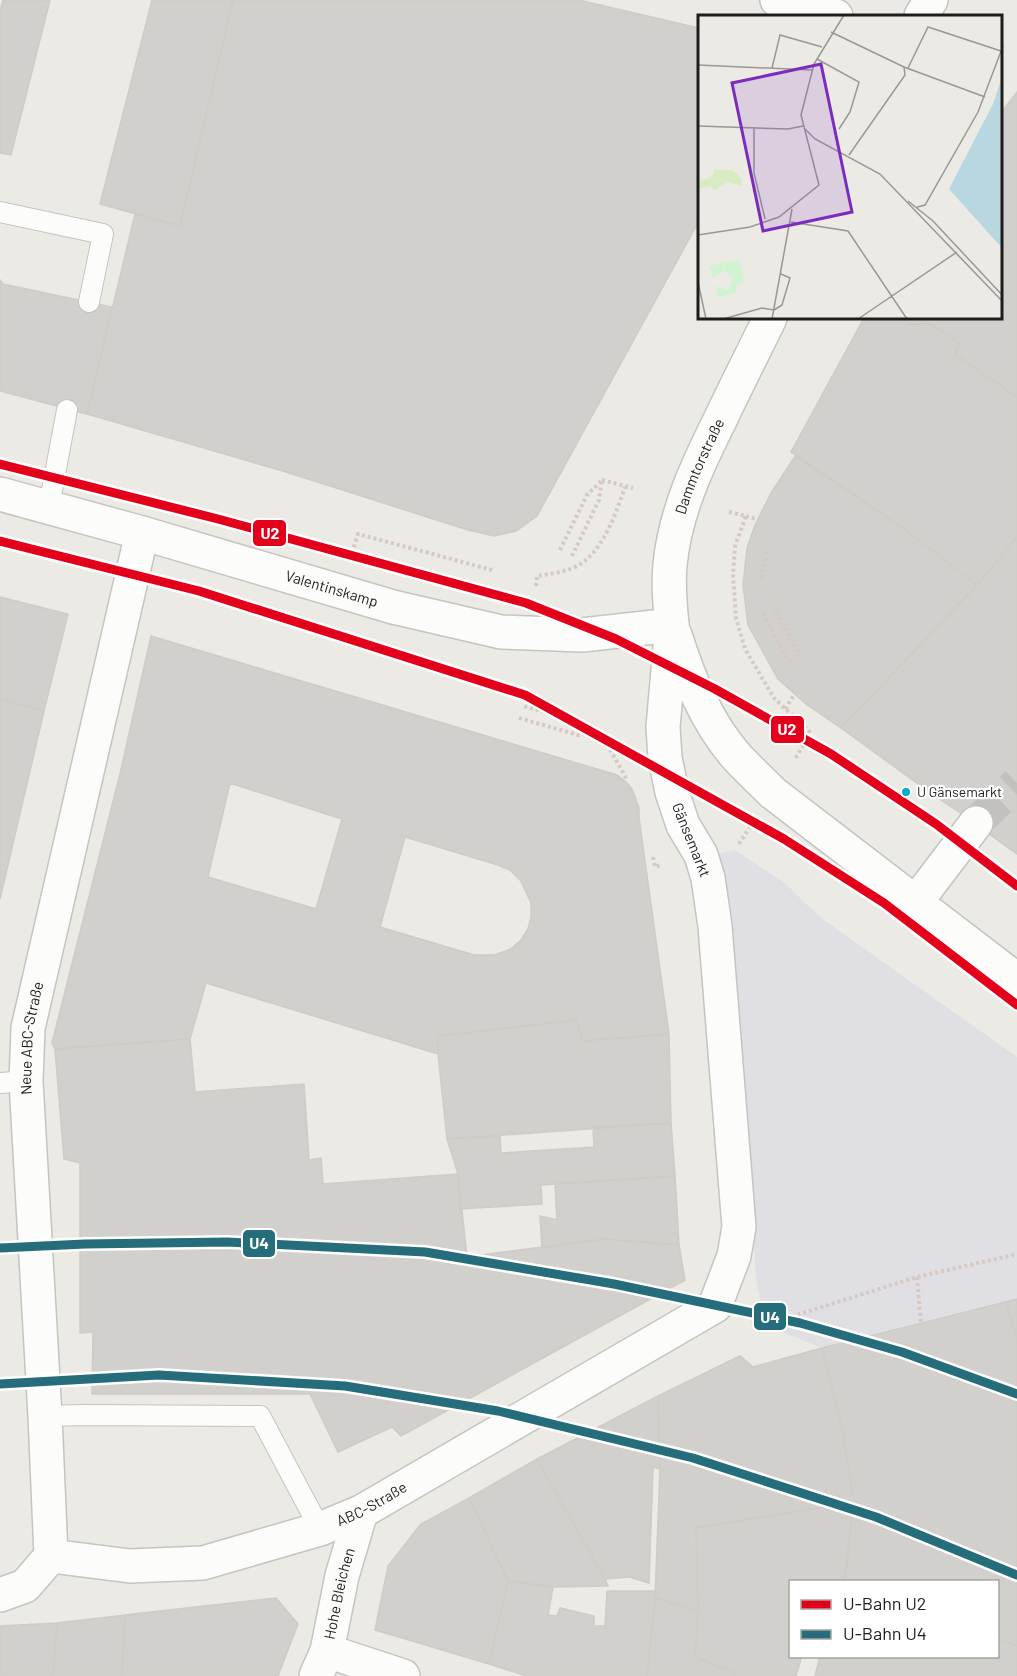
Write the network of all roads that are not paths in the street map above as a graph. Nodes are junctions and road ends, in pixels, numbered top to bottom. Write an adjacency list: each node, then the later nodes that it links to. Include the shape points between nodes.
1 (777, 0): 3 (street)
2 (931, 0): 4 (street)
3 (832, 15)
4 (922, 15)
5 (0, 212): 6 (lane, via 103,234)
6 (89, 302)
7 (769, 320): 12 (street, Dammtorstraße, via 684,501 670,564)
8 (67, 410): 10 (lane)
9 (0, 494): 10 (street, Valentinskamp)
10 (49, 506): 11 (street, Valentinskamp)
11 (142, 533): 12 (street, Valentinskamp, via 403,610 501,632 582,635); 16 (street, Neue ABC-Straße)
12 (672, 625): 14 (street, via 700,703 736,756 773,793); 17 (street, Gänsemarkt, via 663,727 665,758 683,825 701,855 708,878 739,1227 734,1256)
13 (976, 823): 14 (street)
14 (916, 902): 15 (street)
15 (1017, 980)
16 (13, 1082): 18 (street, Neue ABC-Straße)
17 (715, 1306): 19 (street, ABC-Straße)
18 (45, 1416): 20 (lane, via 260,1416); 21 (street, Neue ABC-Straße)
19 (361, 1512): 20 (street, ABC-Straße); 23 (street, Hohe Bleichen)
20 (320, 1529): 21 (street, ABC-Straße, via 203,1563 130,1566)
21 (51, 1556): 22 (street, via 25,1586)
22 (0, 1595)
23 (322, 1664): 24 (street)
24 (403, 1676)

